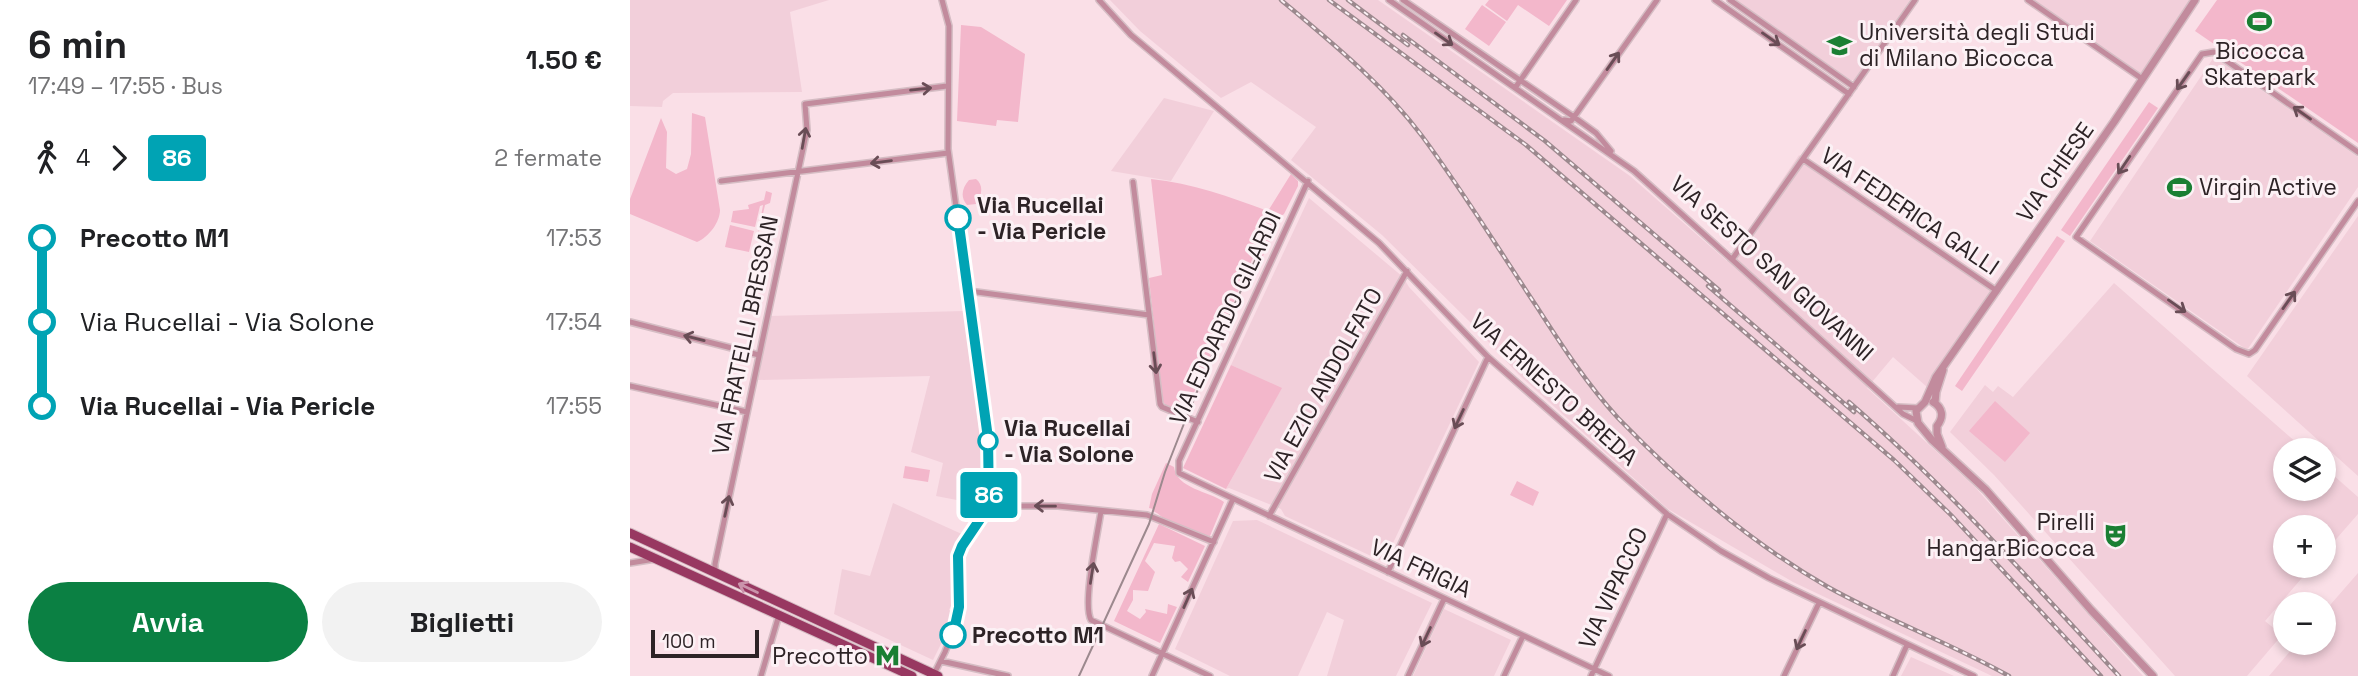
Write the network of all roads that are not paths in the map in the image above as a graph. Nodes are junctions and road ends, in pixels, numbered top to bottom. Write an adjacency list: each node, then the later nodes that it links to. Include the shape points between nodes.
1 (943, 0): 14 (street, via 948,26)
2 (1099, 0): 26 (street, VIA ERNESTO BREDA, via 1131,35)
3 (1388, 0): 16 (street, VIA SESTO SAN GIOVANNI, one-way to 16)
4 (1403, 0): 13 (street, VIA SESTO SAN GIOVANNI)
5 (1576, 0): 13 (street)
6 (1657, 0): 18 (street, one-way to 6)
7 (1715, 0): 17 (street, one-way to 17)
8 (1730, 0): 15 (street)
9 (1916, 0): 15 (street)
10 (2028, 0): 12 (street)
11 (2195, 0): 12 (street, VIA CHIESE)
12 (2141, 78): 32 (street, VIA CHIESE)
13 (1521, 79): 16 (street); 18 (street, VIA SESTO SAN GIOVANNI)
14 (947, 86): 21 (street); 24 (street, VIA FRATELLI BRESSAN, one-way to 14, via 807,130 805,104)
15 (1854, 87): 17 (street)
16 (1515, 88): 19 (street, VIA SESTO SAN GIOVANNI)
17 (1849, 94): 23 (street)
18 (1574, 117): 19 (street); 22 (street, VIA SESTO SAN GIOVANNI, via 1596,133)
19 (1561, 119): 22 (street, VIA SESTO SAN GIOVANNI)
20 (2358, 152): 28 (street, one-way to 28, via 2214,52 2202,54 2076,237 2249,354)
21 (948, 153): 24 (street, one-way to 24); 31 (street)
22 (1618, 159): 29 (street, VIA SESTO SAN GIOVANNI)
23 (1803, 159): 29 (street); 32 (street, VIA FEDERICA GALLI)
24 (797, 173): 25 (street); 35 (street, VIA FRATELLI BRESSAN)
25 (721, 181)
26 (1308, 181): 30 (street, VIA ERNESTO BREDA); 45 (street, VIA EDOARDO GILARDI)
27 (1133, 182): 33 (street)
28 (2358, 201)
29 (1733, 258): 41 (street, VIA SESTO SAN GIOVANNI)
30 (1407, 271): 36 (street, VIA ERNESTO BREDA); 54 (street, VIA EZIO ANDOLFATO)
31 (969, 291): 33 (street); 51 (street, via 988,438)
32 (1997, 291): 37 (street, VIA CHIESE)
33 (1149, 315): 45 (street, one-way to 45, via 1160,404)
34 (630, 322): 35 (street, one-way to 34)
35 (759, 355): 43 (street, VIA FRATELLI BRESSAN)
36 (1488, 357): 53 (street, VIA ERNESTO BREDA); 60 (street, one-way to 60)
37 (1945, 365): 39 (street, VIA CHIESE); 40 (street, VIA CHIESE)
38 (630, 386): 43 (street)
39 (1925, 402): 40 (street); 42 (street, VIA CHIESE)
40 (1935, 403): 46 (street, VIA CHIESE, via 1942,414)
41 (1898, 407): 42 (street); 44 (street, VIA SESTO SAN GIOVANNI)
42 (1918, 408): 44 (street)
43 (747, 412): 61 (street, VIA FRATELLI BRESSAN, one-way to 43)
44 (1916, 421): 47 (street, VIA SESTO SAN GIOVANNI)
45 (1198, 422): 49 (street, VIA EDOARDO GILARDI)
46 (1937, 426): 47 (street); 48 (street)
47 (1924, 428): 48 (street, VIA SESTO SAN GIOVANNI)
48 (1942, 447): 84 (street, VIA SESTO SAN GIOVANNI, via 1991,495)
49 (1178, 471): 50 (street, VIA FRIGIA)
50 (1233, 499): 54 (street, VIA FRIGIA); 56 (street)
51 (989, 506): 52 (street, one-way to 51); 69 (street, via 959,552 958,617)
52 (1101, 511): 56 (street, via 1154,516); 68 (street, one-way to 52, via 1092,621 1087,612)
53 (1667, 514): 63 (street, VIA ERNESTO BREDA, via 1727,554); 70 (street, VIA VIPACCO)
54 (1269, 516): 60 (street, VIA FRIGIA)
55 (630, 533): 61 (main road)
56 (1213, 542): 68 (street, one-way to 56)
57 (630, 547): 58 (main road)
58 (656, 559): 59 (street); 65 (main road)
59 (630, 562)
60 (1388, 572): 62 (street, VIA FRIGIA)
61 (715, 573): 64 (main road, one-way to 61)
62 (1444, 598): 66 (street, VIA FRIGIA); 77 (street, one-way to 77)
63 (1819, 603): 67 (street, VIA ERNESTO BREDA); 81 (street, one-way to 81)
64 (783, 604): 65 (main road); 71 (main road)
65 (779, 615): 72 (street); 73 (main road)
66 (1523, 636): 70 (street, VIA FRIGIA); 78 (street)
67 (1907, 645): 82 (street); 83 (street, VIA ERNESTO BREDA)
68 (1163, 654): 75 (street); 76 (street)
69 (941, 661): 71 (street); 74 (street)
70 (1594, 669): 79 (street, VIA VIPACCO); 80 (street, VIA FRIGIA)
71 (934, 675)
72 (761, 676)
73 (912, 676)
74 (1009, 676)
75 (1152, 676)
76 (1210, 676)
77 (1408, 676)
78 (1504, 676)
79 (1591, 676)
80 (1609, 676)
81 (1784, 676)
82 (1893, 676)
83 (1974, 676)
84 (2153, 676)

